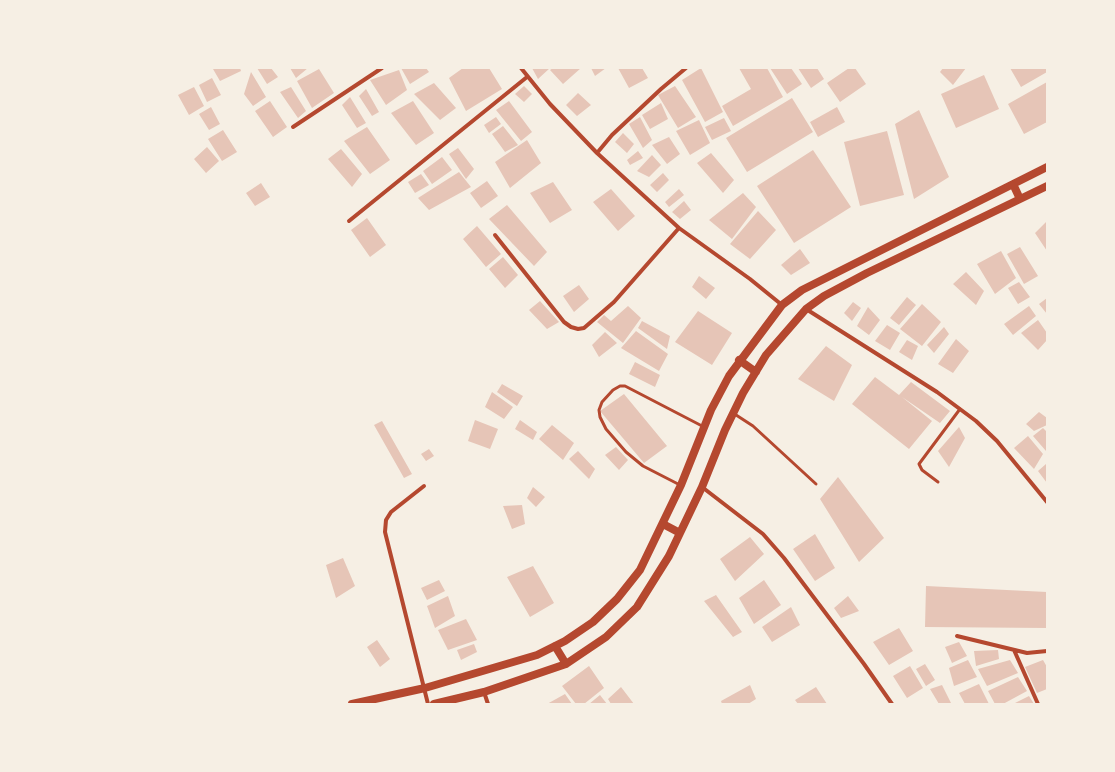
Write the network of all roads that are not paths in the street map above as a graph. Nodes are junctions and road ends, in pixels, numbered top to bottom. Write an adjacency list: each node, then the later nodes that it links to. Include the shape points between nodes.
1 (382, 68): 5 (street)
2 (521, 68): 4 (street)
3 (686, 68): 6 (street, via 612,135)
4 (527, 77): 6 (street); 11 (street)
5 (293, 127)
6 (598, 154): 12 (street)
7 (1047, 166): 8 (main road)
8 (1013, 184): 10 (main road); 14 (main road)
9 (1047, 186): 10 (main road)
10 (1020, 199): 15 (main road)
11 (349, 221)
12 (679, 228): 13 (street, via 614,302 584,328 578,329 564,322); 16 (street, via 750,278)
13 (495, 235)
14 (860, 260): 15 (main road); 16 (main road, via 802,290)
15 (866, 273): 17 (main road)
16 (782, 305): 18 (main road)
17 (806, 309): 19 (main road, via 766,355); 20 (street, via 938,392)
18 (739, 360): 19 (main road); 22 (main road)
19 (756, 372): 21 (main road)
20 (960, 409): 23 (lane, via 918,464); 28 (street, via 997,441)
21 (733, 413): 24 (lane, via 753,426); 27 (main road)
22 (705, 427): 26 (main road); 26 (lane, via 625,386 614,390 602,402 600,417 606,429 626,452 644,466)
23 (938, 482)
24 (816, 484)
25 (424, 486): 36 (street, via 391,512 386,520 385,532)
26 (681, 486): 29 (main road)
27 (702, 487): 30 (main road); 42 (street, via 758,530 776,548)
28 (1047, 502)
29 (663, 524): 30 (main road); 32 (main road, via 640,570 617,599 593,622)
30 (680, 533): 35 (main road, via 669,556 637,606 606,637)
31 (957, 636): 33 (street)
32 (556, 646): 35 (main road); 36 (main road, via 537,655)
33 (1014, 650): 34 (street, via 1027,653); 43 (street)
34 (1047, 652)
35 (566, 664): 37 (main road)
36 (425, 688): 38 (main road); 39 (street)
37 (484, 692): 40 (main road); 41 (street)
38 (352, 704)
39 (428, 704)
40 (434, 704)
41 (488, 704)
42 (892, 704)
43 (1038, 704)

